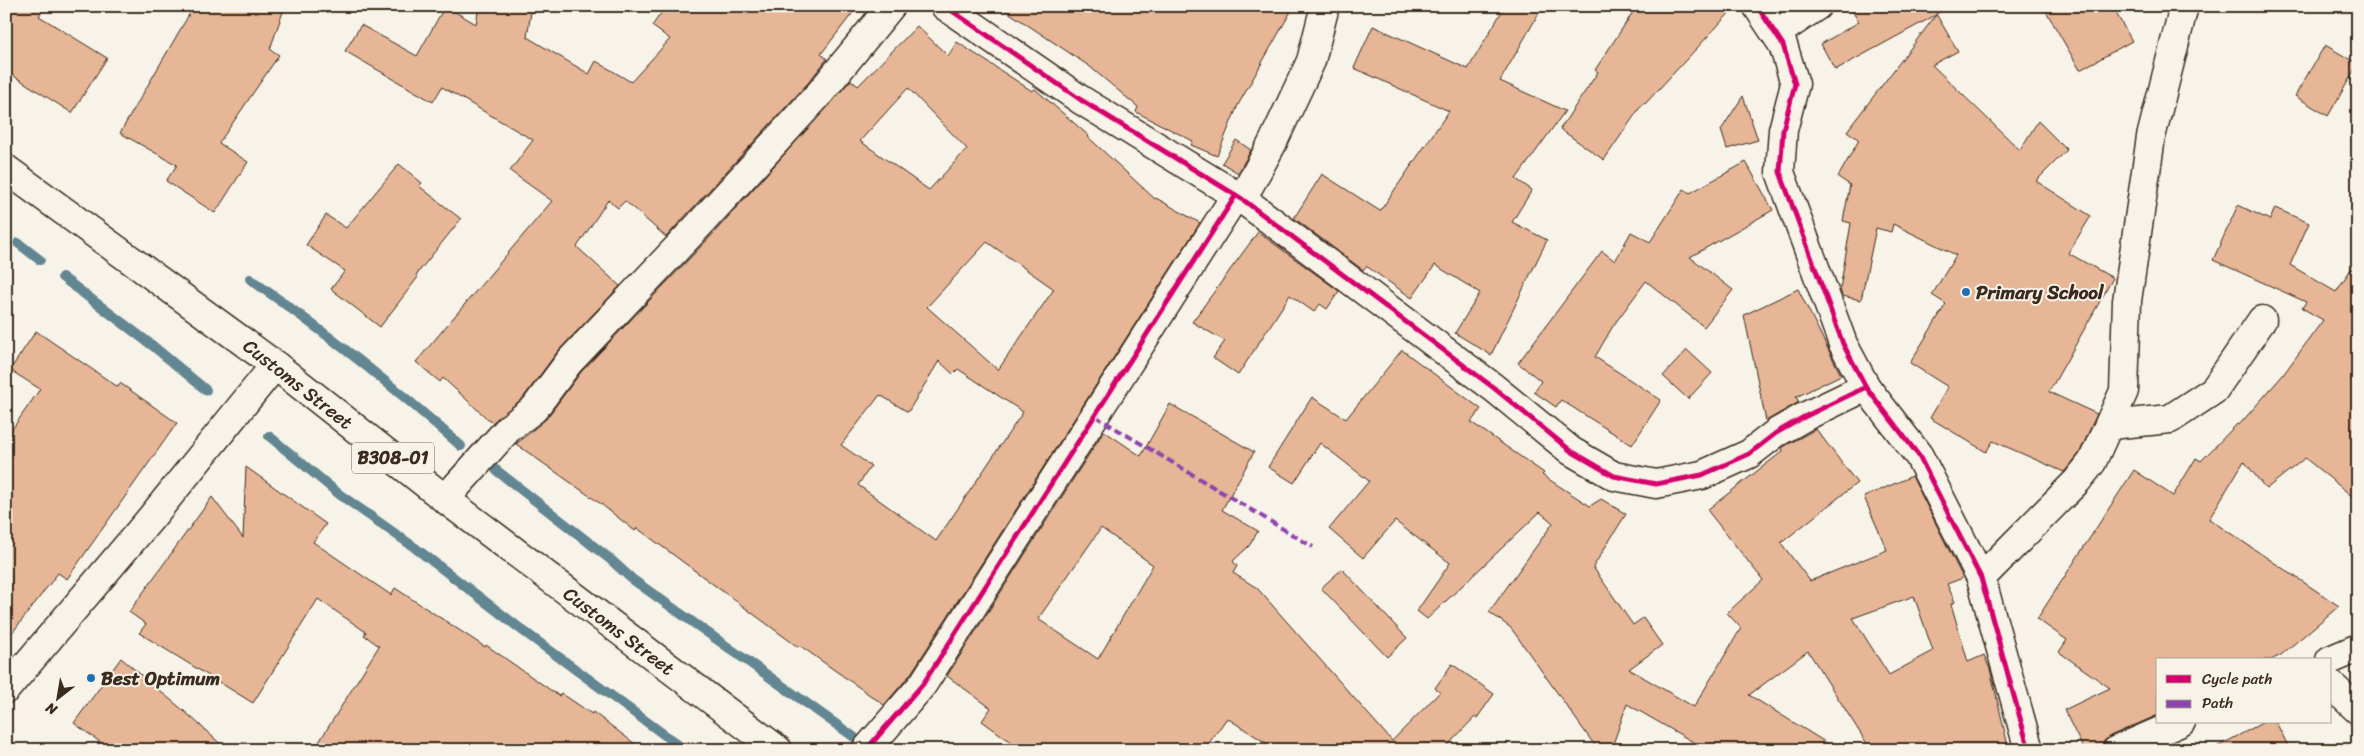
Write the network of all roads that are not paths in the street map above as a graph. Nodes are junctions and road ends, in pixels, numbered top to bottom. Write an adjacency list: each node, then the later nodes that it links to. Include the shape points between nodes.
1 (891, 6): 14 (main road, via 834,77 569,362 534,409 509,428)
2 (945, 6): 9 (main road, via 1081,100)
3 (1326, 6): 9 (main road, via 1311,61 1272,144)
4 (1757, 6): 7 (main road)
5 (1817, 6): 7 (main road)
6 (2184, 6): 13 (main road, via 2151,138 2127,301 2124,391)
7 (1776, 34): 12 (main road, via 1783,45 1795,84 1783,130 1780,172 1843,344)
8 (6, 169): 11 (main road, Customs Street / B308-01)
9 (1239, 197): 12 (main road, via 1494,388 1571,451 1614,476 1656,484 1702,475 1749,454 1776,433); 23 (main road, via 923,684)
10 (2262, 320): 13 (main road, via 2214,390 2170,419)
11 (275, 365): 14 (main road, Customs Street / B308-01); 19 (main road)
12 (1866, 387): 15 (main road, via 1918,456)
13 (2110, 425): 15 (main road, via 2092,462 2076,481)
14 (445, 499): 22 (main road, Customs Street / B308-01)
15 (1981, 578): 24 (main road)
16 (2358, 648): 17 (main road)
17 (2332, 659)
18 (2332, 686): 20 (main road)
19 (6, 689)
20 (2358, 710)
21 (2176, 724): 25 (main road)
22 (778, 750)
23 (866, 750)
24 (2029, 750)
25 (2117, 750)

